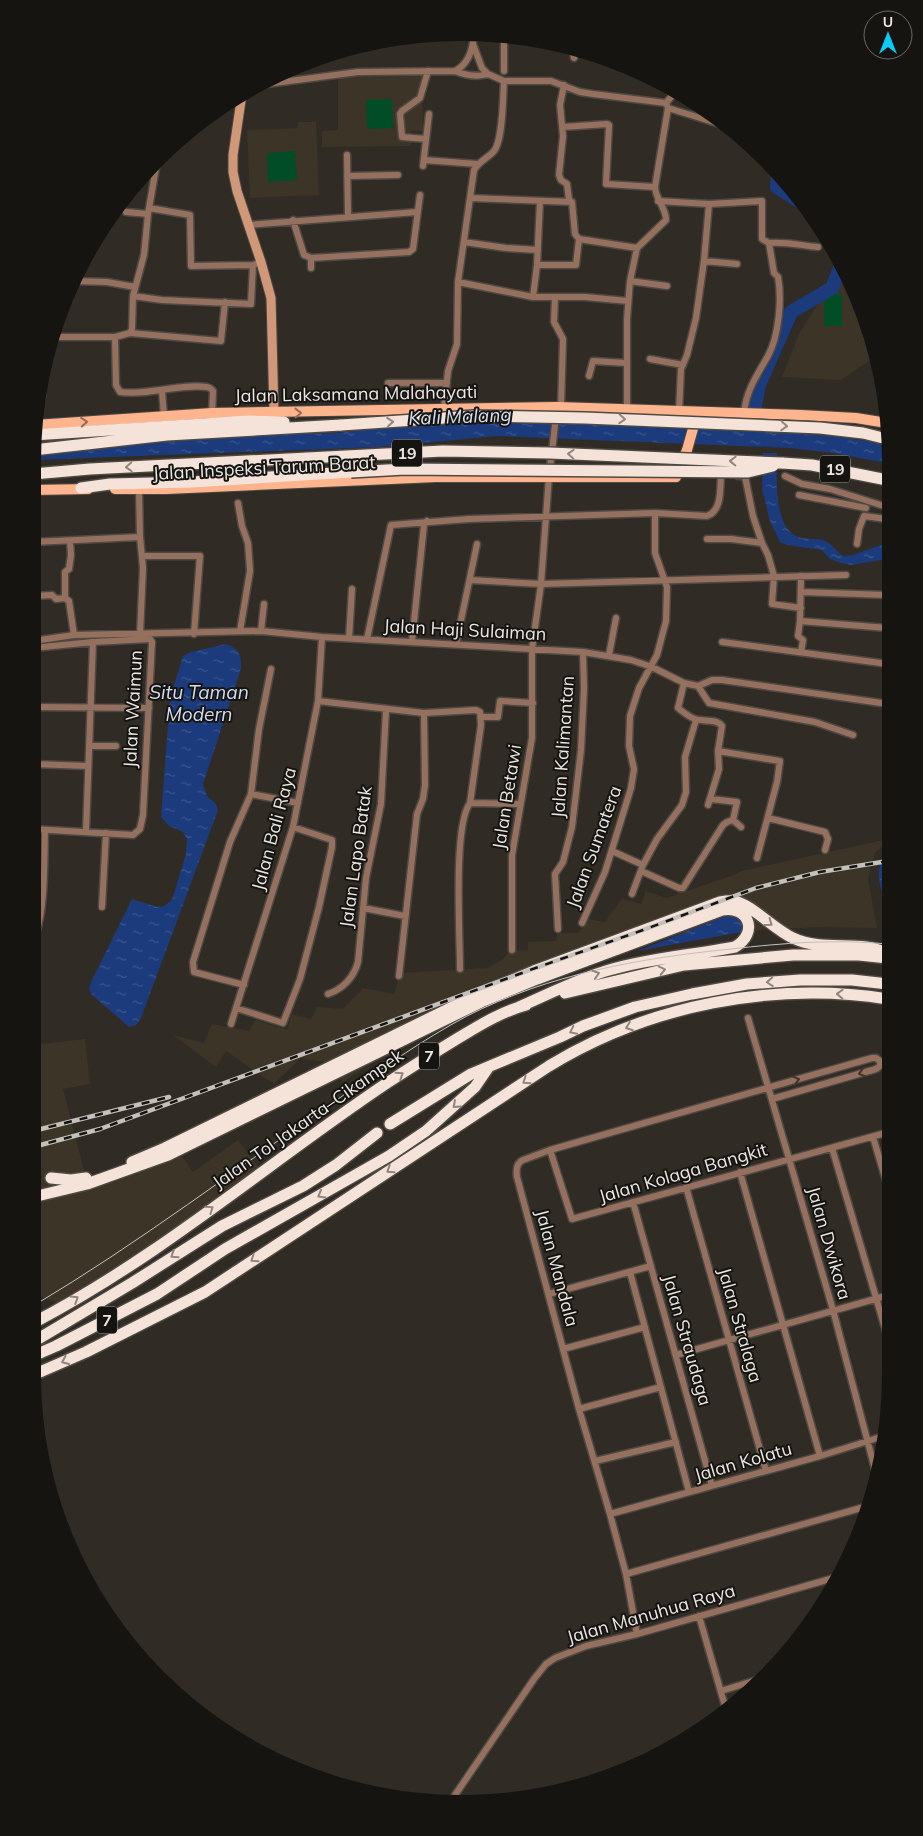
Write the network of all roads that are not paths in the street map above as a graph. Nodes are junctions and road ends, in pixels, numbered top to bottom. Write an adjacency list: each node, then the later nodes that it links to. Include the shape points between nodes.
1 (473, 44): 4 (street, via 468,60); 6 (street, via 482,68)
2 (504, 44): 5 (street)
3 (428, 71): 4 (street); 8 (street, via 358,72); 16 (street, via 420,98 400,114 402,138)
4 (455, 71): 6 (street, via 481,76)
5 (504, 71)
6 (488, 74): 7 (street)
7 (504, 81): 9 (street, via 551,81); 18 (street, via 499,142 494,151)
8 (282, 82)
9 (564, 85): 12 (street, via 580,92); 15 (street, via 560,104)
10 (671, 97): 12 (street)
11 (240, 104): 34 (street, via 233,172)
12 (667, 106): 14 (street); 22 (street)
13 (429, 114): 16 (street)
14 (702, 117)
15 (563, 127): 22 (street, via 607,124 606,184); 27 (street, via 559,175 568,184)
16 (426, 139): 18 (street, via 423,163)
17 (347, 155): 20 (street)
18 (477, 164): 24 (street)
19 (398, 175): 20 (street)
20 (347, 176): 32 (street)
21 (153, 177): 29 (street)
22 (655, 187): 26 (street)
23 (420, 195): 31 (street)
24 (470, 198): 25 (street); 36 (street)
25 (540, 200): 27 (street); 40 (street)
26 (658, 201): 28 (street); 39 (street, via 666,213 666,222)
27 (571, 202): 35 (street, via 575,234)
28 (709, 204): 37 (street, via 762,201 762,239); 42 (street)
29 (148, 211): 30 (street); 43 (street, via 190,215 191,266); 51 (street, via 144,255)
30 (126, 212)
31 (417, 212): 32 (street); 41 (street, via 412,251)
32 (348, 216): 33 (street)
33 (293, 220): 34 (street); 41 (street, via 304,254)
34 (248, 225): 43 (street)
35 (579, 239): 39 (street); 45 (street, via 576,265)
36 (464, 242): 40 (street); 49 (street)
37 (769, 243): 38 (street, via 788,242); 71 (street, via 774,273 778,277 780,309 769,355 757,372 745,404)
38 (818, 247)
39 (637, 248): 48 (street)
40 (538, 250): 45 (street)
41 (311, 258): 46 (street)
42 (704, 261): 44 (street); 62 (street, via 692,339)
43 (257, 263): 56 (street, via 251,304); 73 (street, via 271,298)
44 (737, 264)
45 (537, 265): 53 (street)
46 (311, 268)
47 (82, 281): 51 (street)
48 (630, 281): 50 (street); 55 (street)
49 (458, 282): 53 (street); 65 (street, via 457,344)
50 (667, 286)
51 (135, 287): 52 (street)
52 (133, 296): 56 (street); 57 (street)
53 (533, 297): 54 (street)
54 (555, 297): 55 (street); 67 (street, Jalan Betawi, via 554,322 563,339)
55 (628, 301): 61 (street)
56 (225, 302): 57 (street, via 221,341)
57 (130, 333): 59 (street)
58 (61, 337): 59 (street)
59 (115, 337): 66 (street, via 116,385 120,392)
60 (650, 359): 62 (street)
61 (626, 363): 63 (street, via 593,361); 69 (street)
62 (683, 365): 70 (street)
63 (589, 376)
64 (388, 383): 65 (street)
65 (447, 383): 68 (street)
66 (162, 391): 72 (street, via 211,388); 74 (street)
67 (560, 407): 68 (main road, Jalan Laksamana Malahayati); 69 (main road, Jalan Laksamana Malahayati); 86 (street, Jalan Betawi)
68 (444, 409): 73 (main road, Jalan Laksamana Malahayati, one-way to 68)
69 (631, 410): 70 (main road, Jalan Laksamana Malahayati); 75 (main road, via 645,415)
70 (679, 412): 71 (main road, Jalan Laksamana Malahayati)
71 (747, 413): 75 (main road, via 738,418); 76 (main road, Jalan Laksamana Malahayati, via 856,418)
72 (212, 414): 73 (main road, Jalan Laksamana Malahayati); 74 (main road, Jalan Laksamana Malahayati)
73 (274, 414)
74 (164, 417): 77 (main road, Jalan Laksamana Malahayati, one-way to 74)
75 (696, 419): 84 (main road, bridge)
76 (880, 423)
77 (43, 425)
78 (341, 425): 79 (highway, via 249,421); 80 (highway, 19, one-way to 80, bridge, via 474,416 585,418 820,428); 81 (highway, 19, via 167,434)
79 (42, 434)
80 (881, 438)
81 (41, 449)
82 (782, 463): 83 (highway, 19, one-way to 83, bridge, via 443,451); 88 (highway, 19, via 812,465); 89 (highway, bridge, via 748,472 405,469)
83 (41, 473)
84 (678, 473): 85 (street); 86 (main road, Jalan Inspeksi Tarum Barat)
85 (722, 475): 97 (street, via 717,508 713,514); 106 (street, via 745,476)
86 (549, 476): 90 (main road, Jalan Inspeksi Tarum Barat, via 436,477); 99 (street, Jalan Betawi)
87 (785, 476): 93 (street, via 802,484 830,489)
88 (882, 479)
89 (81, 488): 90 (main road, Jalan Inspeksi Tarum Barat); 91 (main road, Jalan Inspeksi Tarum Barat)
90 (140, 489): 102 (street)
91 (41, 490)
92 (799, 495): 96 (street)
93 (872, 503): 95 (street); 96 (street)
94 (238, 504): 126 (street, via 248,543 250,571)
95 (882, 506)
96 (866, 508): 98 (street)
97 (655, 513): 99 (street); 113 (street, Jalan Sumatera, via 655,553)
98 (864, 516): 100 (street); 108 (street)
99 (547, 518): 101 (street); 115 (street, Jalan Betawi)
100 (882, 518)
101 (427, 521): 133 (street, via 391,525); 135 (street)
102 (140, 537): 104 (street); 109 (street)
103 (707, 539): 106 (street)
104 (70, 541): 105 (street); 120 (street, via 69,569 65,572)
105 (41, 542)
106 (762, 543): 111 (street)
107 (477, 544): 114 (street)
108 (857, 544)
109 (143, 556): 128 (street); 129 (street, via 200,556)
110 (846, 575): 112 (street)
111 (774, 576): 112 (street); 113 (street); 122 (street, via 772,604)
112 (801, 576): 117 (street)
113 (665, 579): 115 (street); 145 (street, Jalan Sumatera, via 668,594 666,621)
114 (470, 580): 115 (street); 138 (street)
115 (541, 584): 140 (street, Jalan Betawi)
116 (352, 589): 132 (street)
117 (800, 592): 118 (street); 122 (street)
118 (882, 595)
119 (41, 596): 120 (street)
120 (66, 598): 130 (street)
121 (264, 604): 127 (street)
122 (801, 608): 124 (street)
123 (616, 618): 143 (street)
124 (800, 621): 125 (street); 142 (street)
125 (882, 628)
126 (240, 631): 127 (street, Jalan Haji Sulaiman); 129 (street, Jalan Haji Sulaiman)
127 (261, 631): 131 (street, Jalan Haji Sulaiman)
128 (140, 634): 129 (street, Jalan Haji Sulaiman); 130 (street, Jalan Haji Sulaiman)
129 (194, 634)
130 (74, 635): 134 (street, Jalan Haji Sulaiman)
131 (322, 637): 132 (street, Jalan Haji Sulaiman); 150 (street, Jalan Bali Raya)
132 (349, 638): 133 (street, Jalan Haji Sulaiman)
133 (367, 639): 135 (street, Jalan Haji Sulaiman)
134 (41, 640)
135 (412, 641): 138 (street, Jalan Haji Sulaiman)
136 (93, 642): 139 (street, Jalan Waimun); 153 (street); 154 (street, Jalan Waimun, via 152,640)
137 (722, 642): 142 (street)
138 (456, 644): 140 (street, Jalan Haji Sulaiman)
139 (41, 647)
140 (532, 649): 141 (street, Jalan Haji Sulaiman); 151 (street, Jalan Betawi)
141 (583, 652): 143 (street, Jalan Haji Sulaiman); 188 (street, Jalan Kalimantan, via 581,750 572,827 562,862 555,874)
142 (801, 652): 144 (street)
143 (609, 655): 145 (street, Jalan Haji Sulaiman)
144 (882, 663)
145 (652, 667): 147 (street, Jalan Haji Sulaiman); 178 (street, Jalan Sumatera, via 639,688 630,716 629,746 634,775)
146 (270, 669): 165 (street)
147 (684, 683): 148 (street, Jalan Haji Sulaiman); 158 (street, via 678,708)
148 (698, 686): 149 (street, Jalan Haji Sulaiman, via 722,680); 159 (street, via 710,703 815,722)
149 (882, 701)
150 (318, 702): 155 (street); 166 (street, Jalan Bali Raya)
151 (533, 703): 157 (street, via 500,701 498,717); 168 (street, Jalan Betawi, via 532,738)
152 (41, 707): 153 (street)
153 (92, 708): 154 (street); 160 (street)
154 (148, 708): 176 (street, Jalan Waimun, via 142,827 133,835)
155 (386, 710): 156 (street); 185 (street, Jalan Lapo Batak, via 381,804)
156 (424, 713): 157 (street, via 476,710); 186 (street, via 424,799 417,814)
157 (481, 717): 167 (street)
158 (696, 720): 162 (street, via 722,724); 180 (street, via 685,757 686,792 682,805 657,839)
159 (853, 735)
160 (89, 746): 161 (street); 164 (street)
161 (116, 746)
162 (718, 751): 169 (street, via 780,760); 170 (street, via 719,769 710,802 737,802)
163 (41, 764): 164 (street)
164 (88, 766): 175 (street)
165 (252, 794): 166 (street); 195 (street, via 230,842 193,962 194,972)
166 (298, 803): 171 (street, Jalan Bali Raya)
167 (470, 803): 168 (street); 192 (street, via 464,812 461,836)
168 (520, 804): 189 (street, Jalan Betawi, via 512,854)
169 (768, 818): 177 (street, via 824,832 828,839); 179 (street)
170 (734, 820): 172 (street); 180 (street, via 723,825 682,888)
171 (293, 827): 195 (street, Jalan Bali Raya); 199 (street, via 331,839 332,847 300,979 283,1023)
172 (741, 827)
173 (41, 830): 174 (street)
174 (45, 830): 175 (street); 181 (street)
175 (86, 831): 176 (street)
176 (106, 833): 184 (street)
177 (825, 850)
178 (612, 851): 180 (street); 187 (street, Jalan Sumatera)
179 (757, 858)
180 (642, 868): 182 (street)
181 (42, 889): 183 (street)
182 (632, 894)
183 (41, 905)
184 (102, 907)
185 (363, 908): 186 (street); 196 (street, Jalan Lapo Batak, via 356,970 350,980)
186 (405, 916): 193 (street)
187 (582, 923)
188 (558, 930)
189 (512, 950)
190 (882, 951): 216 (highway, one-way to 190, via 86,1178 142,1158 477,995 720,902 736,901 792,938 804,942)
191 (882, 957): 198 (highway, Jalan Tol Jakarta–Cikampek / 7, one-way to 191, via 684,965 793,955)
192 (460, 969)
193 (399, 976)
194 (882, 983): 202 (highway, 7, one-way to 202, via 800,980 747,984 692,994 635,1008 583,1026)
195 (244, 985): 199 (street, Jalan Bali Raya)
196 (328, 994)
197 (882, 998): 235 (highway, one-way to 235, via 816,993 739,999 668,1014 584,1045 205,1292)
198 (519, 1007): 218 (highway, one-way to 218, via 589,976 635,963 735,947 748,934 745,916 731,908 722,910 545,976 481,1002 168,1155 87,1184); 226 (highway, Jalan Tol Jakarta–Cikampek / 7, one-way to 198, via 142,1257 415,1064)
199 (236, 1008): 201 (street, Jalan Bali Raya)
200 (748, 1018): 205 (street, Jalan Dwikora)
201 (231, 1024)
202 (488, 1068): 207 (highway, 7, via 471,1074); 233 (highway, 7, one-way to 233, via 475,1087 426,1131 389,1156 225,1249 157,1294)
203 (824, 1073): 204 (street); 204 (street, Jalan Mandala, one-way to 204, via 874,1057 880,1062 876,1069); 205 (street, Jalan Mandala, one-way to 203)
204 (826, 1083): 206 (street)
205 (768, 1087): 206 (street, Jalan Dwikora); 212 (street, Jalan Mandala)
206 (772, 1099): 213 (street, Jalan Dwikora)
207 (390, 1124)
208 (377, 1133): 230 (highway, 7, one-way to 230, via 302,1186 222,1226)
209 (882, 1134): 210 (street, Jalan Kolaga Bangkit)
210 (872, 1136): 211 (street, Jalan Kolaga Bangkit); 214 (street)
211 (832, 1148): 213 (street, Jalan Kolaga Bangkit); 224 (street)
212 (550, 1150): 219 (street, Jalan Kolaga Bangkit, via 572,1219); 222 (street, Jalan Mandala, via 520,1161 516,1172)
213 (789, 1159): 215 (street, Jalan Kolaga Bangkit); 225 (street, Jalan Dwikora)
214 (882, 1168)
215 (740, 1172): 217 (street, Jalan Kolaga Bangkit); 228 (street)
216 (51, 1178)
217 (686, 1188): 219 (street, Jalan Kolaga Bangkit); 231 (street, Jalan Stralaga)
218 (41, 1194)
219 (632, 1202): 220 (street, Jalan Straudaga)
220 (650, 1266): 221 (street); 234 (street, Jalan Straudaga)
221 (630, 1272): 222 (street); 229 (street)
222 (549, 1294): 232 (street, Jalan Mandala)
223 (882, 1297): 224 (street)
224 (876, 1298): 225 (street); 227 (street)
225 (833, 1310): 228 (street); 240 (street, Jalan Dwikora)
226 (41, 1318)
227 (882, 1318)
228 (782, 1325): 231 (street); 241 (street)
229 (645, 1326): 232 (street); 236 (street)
230 (41, 1337)
231 (729, 1340): 234 (street); 244 (street, Jalan Stralaga)
232 (563, 1349): 237 (street, Jalan Mandala)
233 (41, 1352)
234 (676, 1356): 245 (street, Jalan Straudaga)
235 (41, 1372)
236 (661, 1387): 237 (street); 239 (street)
237 (579, 1409): 242 (street, Jalan Mandala)
238 (877, 1439): 240 (street, Jalan Kolatu)
239 (676, 1442): 242 (street); 246 (street)
240 (868, 1442): 241 (street, Jalan Kolatu); 243 (street, Jalan Dwikora)
241 (820, 1456): 244 (street, Jalan Kolatu)
242 (595, 1461): 248 (street, Jalan Mandala)
243 (873, 1461)
244 (766, 1471): 245 (street, Jalan Kolatu)
245 (712, 1486): 246 (street, Jalan Kolatu)
246 (689, 1492): 248 (street, Jalan Kolatu)
247 (859, 1508): 249 (street)
248 (610, 1514): 249 (street, Jalan Mandala)
249 (626, 1574): 252 (street, Jalan Mandala)
250 (828, 1580): 251 (street, Jalan Manuhua Raya)
251 (699, 1616): 252 (street, Jalan Manuhua Raya); 254 (street)
252 (637, 1634): 256 (street, Jalan Manuhua Raya, via 567,1652 546,1664)
253 (747, 1683): 254 (street)
254 (721, 1691): 255 (street)
255 (724, 1702)
256 (455, 1795)

